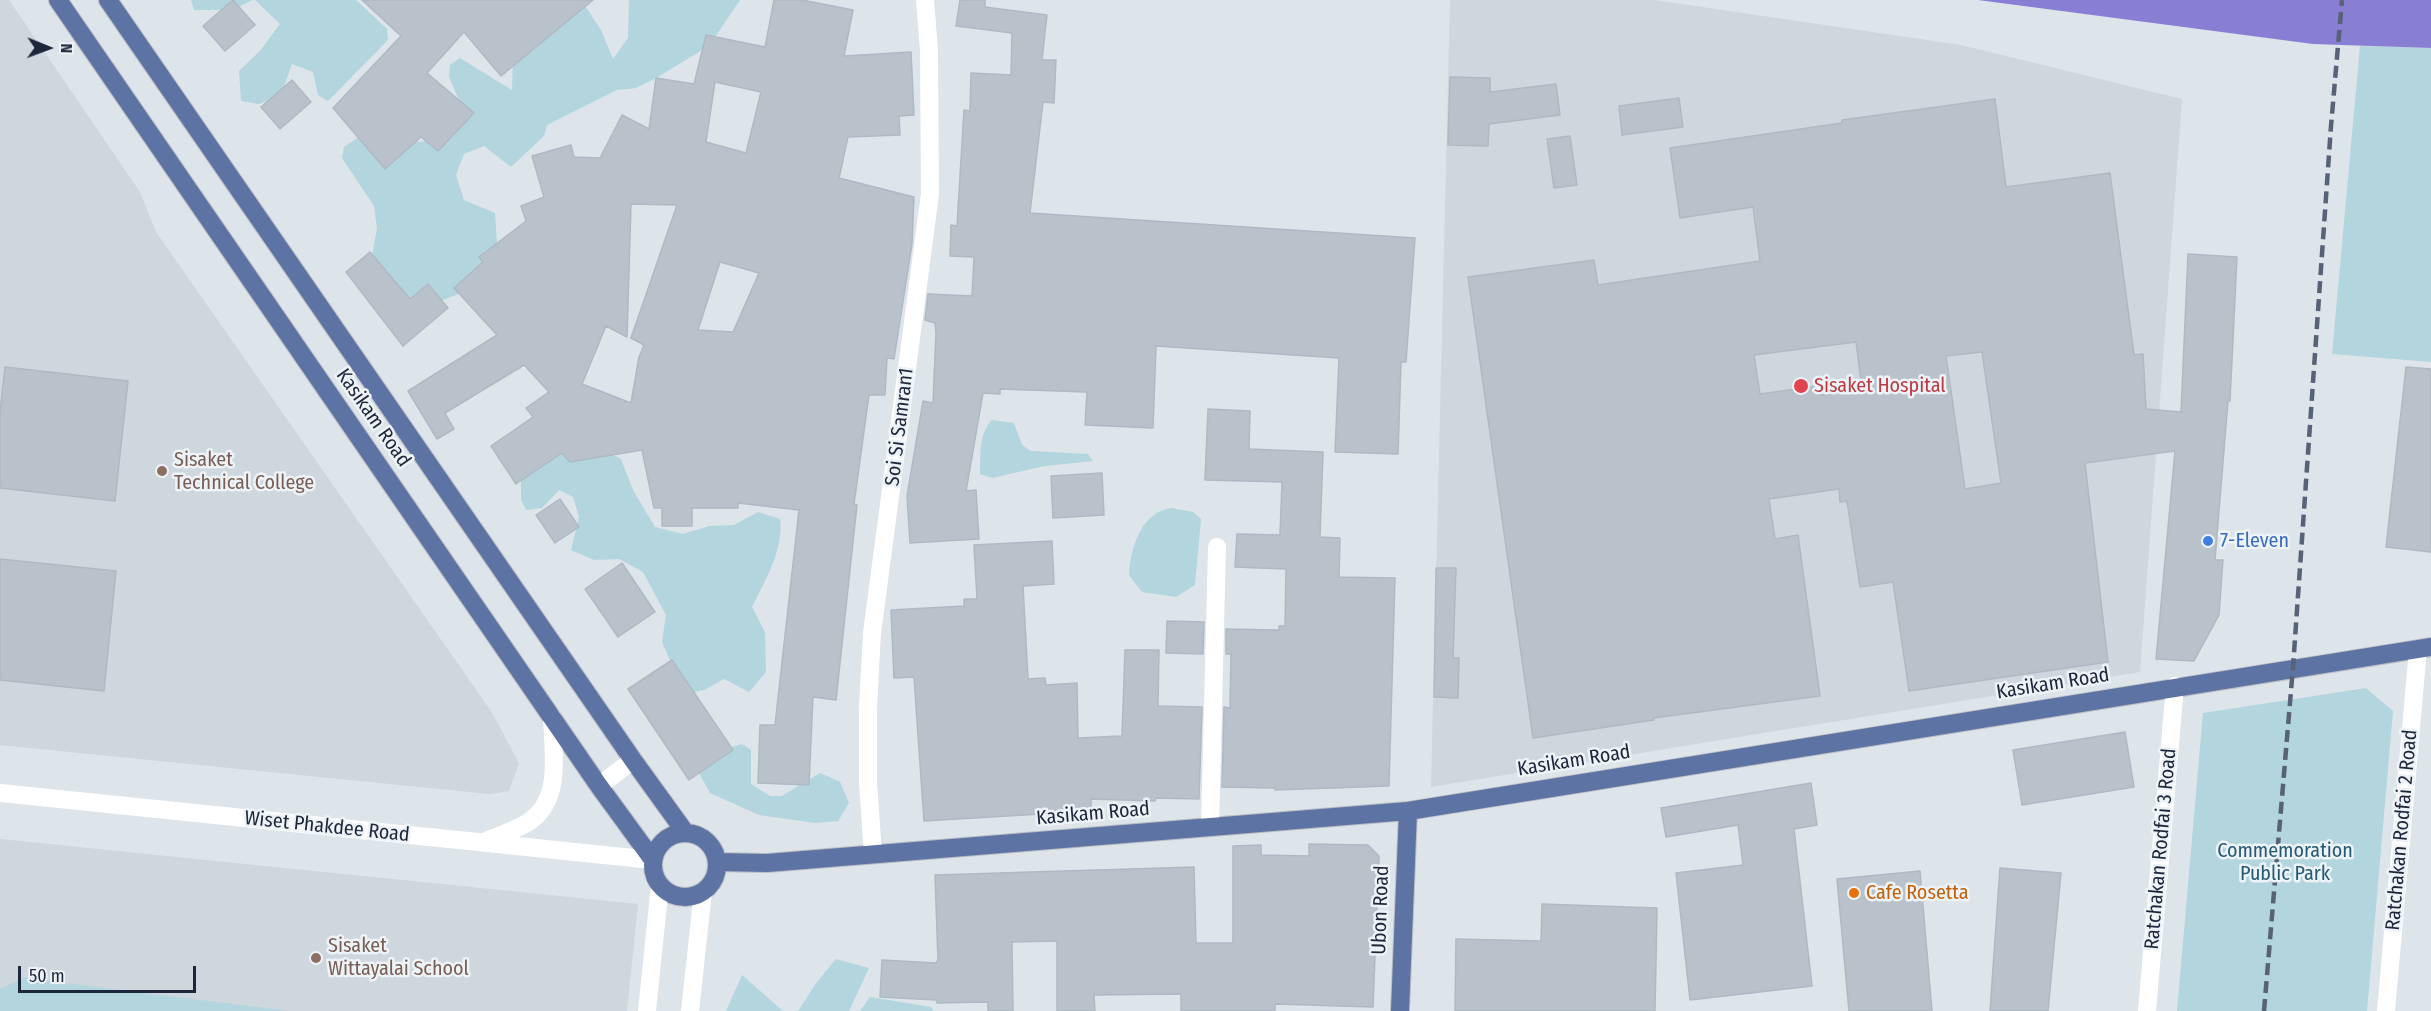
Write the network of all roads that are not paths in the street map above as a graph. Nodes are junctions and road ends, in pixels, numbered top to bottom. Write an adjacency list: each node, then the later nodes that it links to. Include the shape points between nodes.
1 (58, 0): 7 (main road, Kasikam Road)
2 (108, 0): 8 (main road, Kasikam Road)
3 (925, 0): 15 (street, Soi Si Samran1, via 930,194 872,633 868,772)
4 (1217, 547): 12 (street)
5 (2425, 647): 6 (main road, Kasikam Road); 24 (street, Ratchakan Rodfai 2 Road)
6 (2175, 687): 11 (main road, Kasikam Road); 23 (street, Ratchakan Rodfai 3 Road)
7 (552, 717): 9 (main road, Kasikam Road); 14 (street, via 554,772 549,802 529,822)
8 (633, 760): 9 (street); 13 (main road, Kasikam Road)
9 (599, 786): 16 (main road, Kasikam Road)
10 (0, 794): 14 (street, Wiset Phakdee Road)
11 (1408, 811): 12 (main road, Kasikam Road); 22 (main road, Ubon Road)
12 (1210, 827): 15 (main road, Kasikam Road)
13 (685, 832): 16 (main road, via 661,843); 17 (main road, via 707,841)
14 (483, 843): 16 (street, Wiset Phakdee Road)
15 (873, 854): 17 (main road, Kasikam Road, via 767,863)
16 (653, 860): 18 (main road)
17 (717, 862): 19 (main road, via 714,879)
18 (660, 885): 19 (main road, via 676,896 695,896); 20 (street)
19 (703, 891): 21 (street)
20 (647, 1011)
21 (690, 1011)
22 (1400, 1011)
23 (2147, 1011)
24 (2386, 1011)

